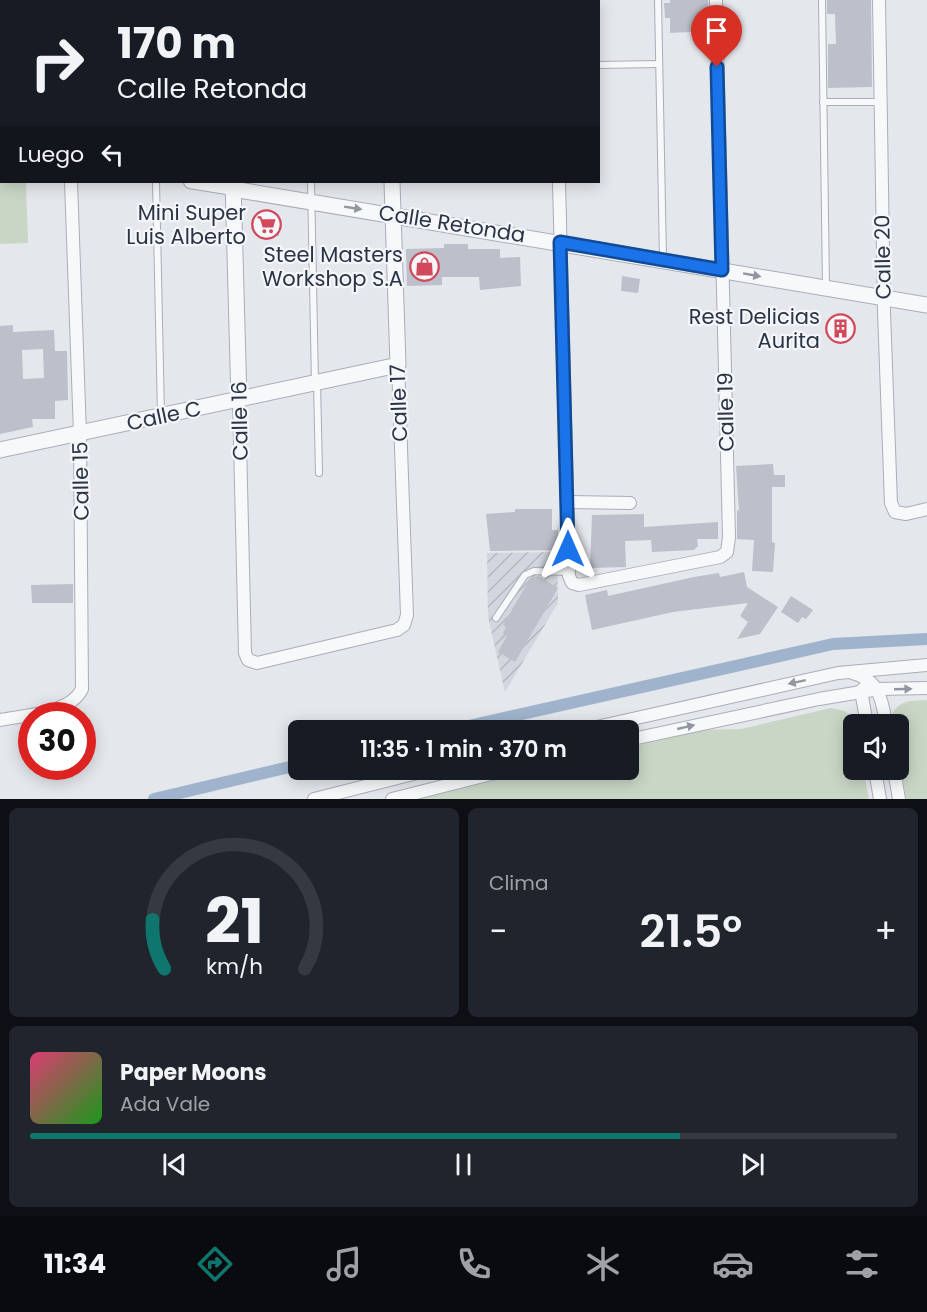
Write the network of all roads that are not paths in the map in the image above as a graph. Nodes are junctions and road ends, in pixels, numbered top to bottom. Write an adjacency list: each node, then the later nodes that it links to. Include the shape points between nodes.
1 (658, 0): 5 (lane)
2 (716, 0): 20 (street, Calle 19)
3 (822, 0): 7 (lane)
4 (879, 0): 8 (street, Calle 20)
5 (659, 64): 6 (lane); 19 (lane)
6 (600, 65)
7 (823, 102): 8 (lane); 21 (lane)
8 (881, 102): 22 (street, Calle 20)
9 (71, 183): 28 (street, Calle 15)
10 (156, 183): 27 (lane)
11 (204, 183): 15 (street, Calle Retonda)
12 (311, 183): 16 (lane)
13 (392, 183): 17 (street, Calle 17)
14 (559, 183): 18 (street)
15 (233, 185): 16 (street, Calle Retonda); 26 (street, Calle 16)
16 (311, 201): 17 (street, Calle Retonda, one-way to 17); 25 (lane)
17 (392, 215): 18 (street, Calle Retonda); 24 (street, Calle 17)
18 (560, 242): 19 (street, Calle Retonda); 31 (street)
19 (663, 260): 20 (street, Calle Retonda)
20 (722, 270): 21 (street, Calle Retonda, one-way to 21); 34 (street, Calle 19, via 727,552 708,560 579,585 572,583)
21 (826, 288): 22 (street, Calle Retonda)
22 (884, 298): 23 (street, Calle Retonda); 33 (street, Calle 20, via 891,503 895,512 906,514)
23 (927, 305)
24 (398, 365): 25 (street, Calle C); 36 (street, Calle 17, via 407,615 404,625 397,630 257,663)
25 (316, 383): 26 (street, Calle C); 30 (lane)
26 (239, 400): 27 (street, Calle C); 36 (street, Calle 16)
27 (161, 416): 28 (street, Calle C)
28 (80, 434): 29 (street, Calle C); 45 (street, Calle 15, via 82,689 73,702 62,707)
29 (0, 450)
30 (319, 472)
31 (568, 502): 32 (street); 34 (street)
32 (630, 503)
33 (927, 509)
34 (569, 574): 35 (lane, via 534,571 525,575)
35 (496, 618)
36 (248, 660)
37 (927, 665): 38 (street)
38 (897, 667): 39 (street); 40 (street)
39 (838, 673): 40 (street, via 855,674); 46 (street, one-way to 46)
40 (875, 685): 41 (street, one-way to 41); 42 (street); 44 (street)
41 (927, 688)
42 (861, 692): 43 (street); 47 (street, one-way to 42)
43 (865, 714)
44 (883, 714)
45 (0, 720)
46 (628, 720)
47 (639, 738)
48 (388, 780): 52 (street)
49 (467, 780): 53 (street)
50 (877, 780): 54 (street)
51 (896, 780): 55 (street)
52 (314, 799)
53 (392, 799)
54 (880, 799)
55 (900, 799)

